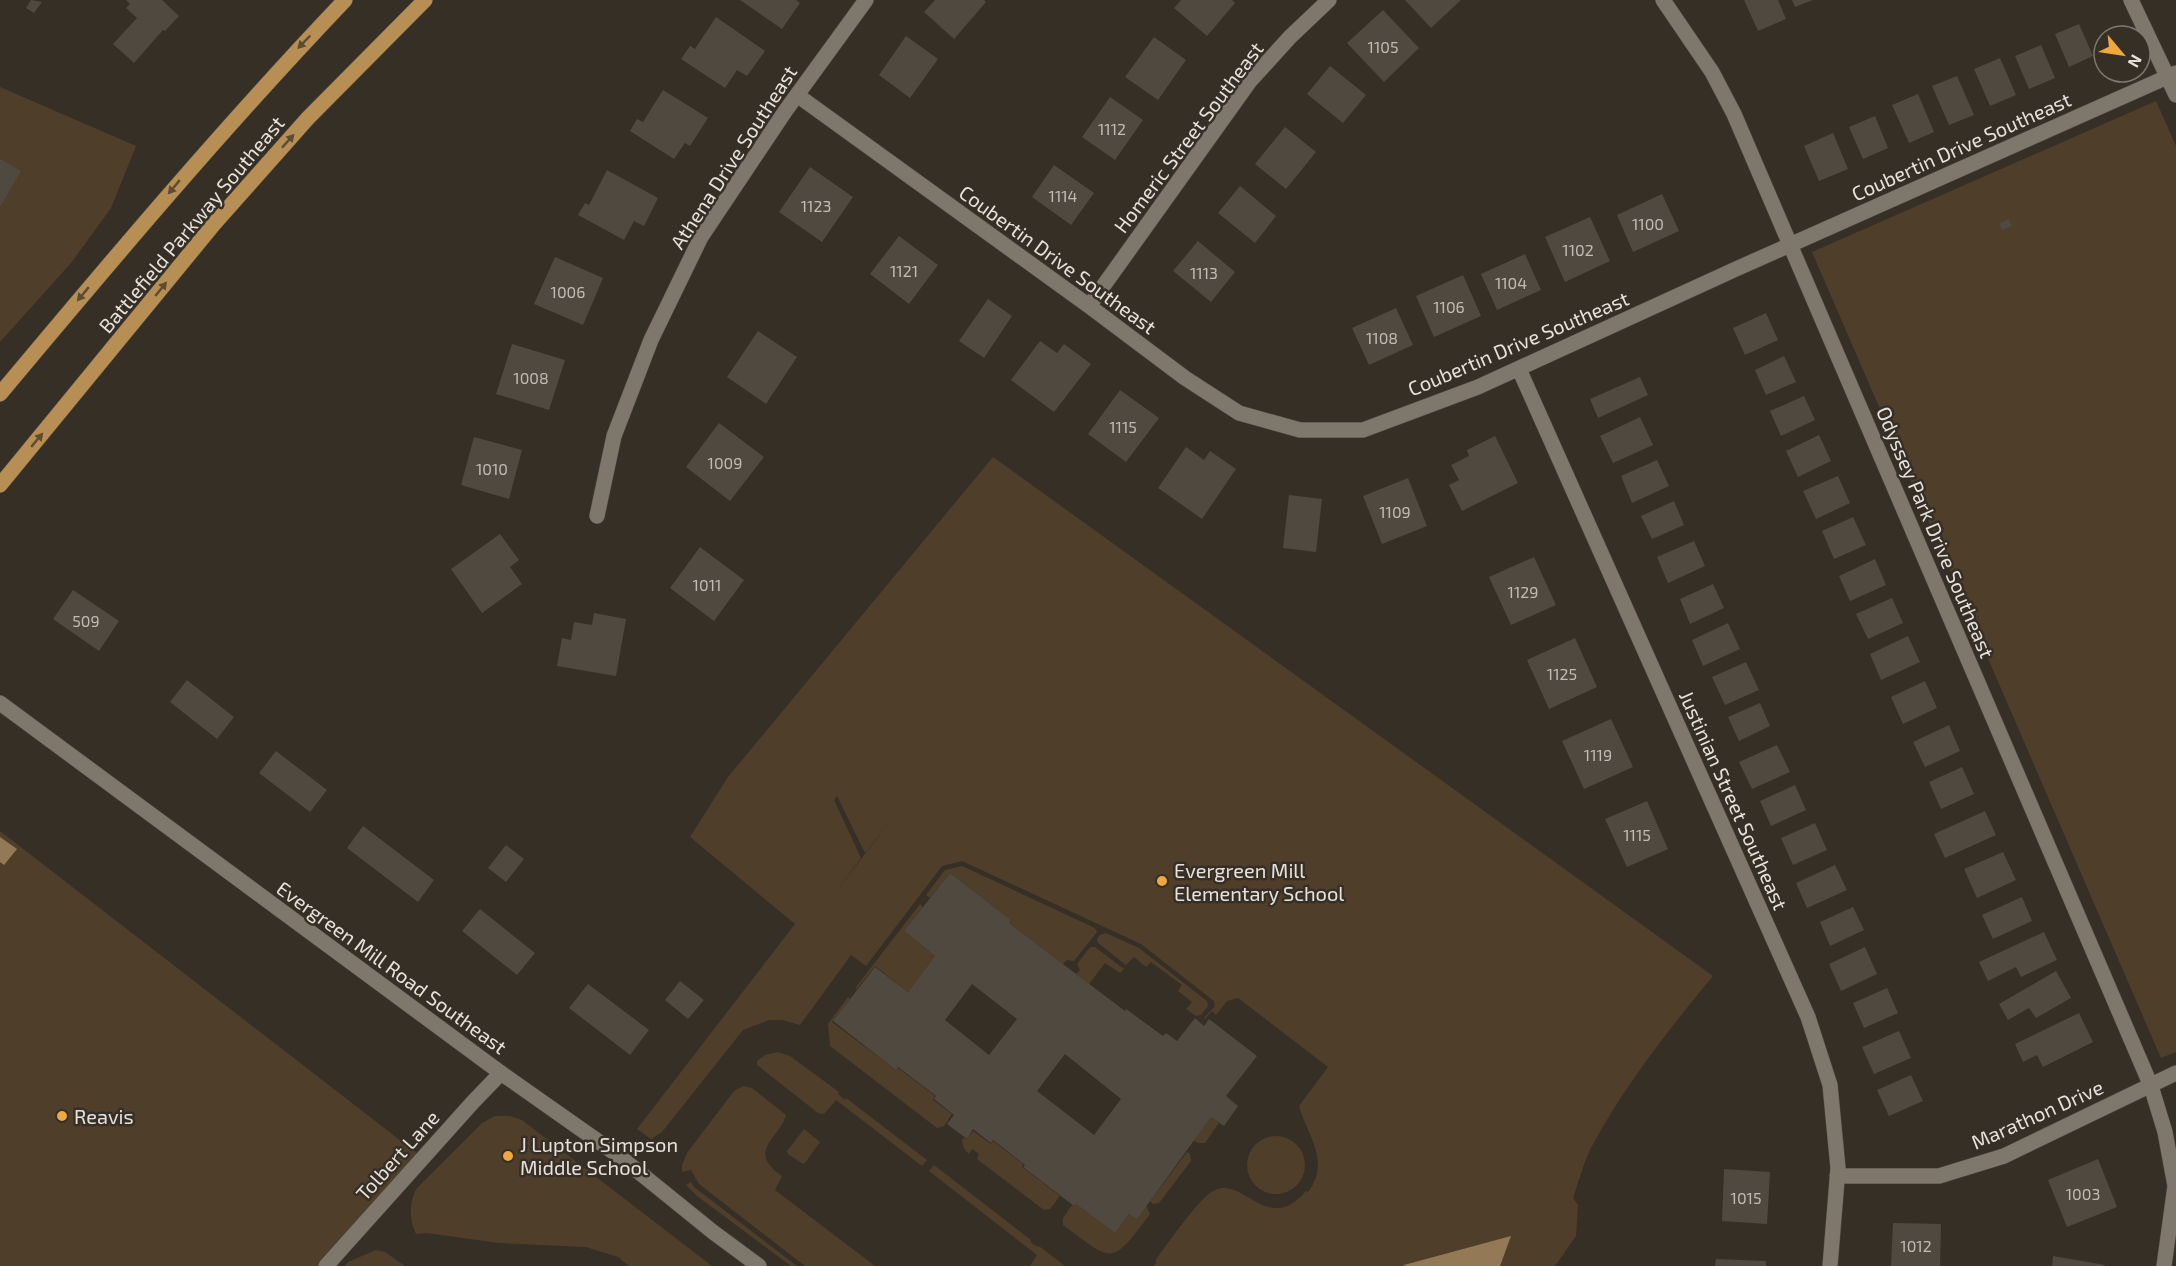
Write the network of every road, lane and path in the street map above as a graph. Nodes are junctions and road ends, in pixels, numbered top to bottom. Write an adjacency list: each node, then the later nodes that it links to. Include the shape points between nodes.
1 (345, 0): 13 (main road, Battlefield Parkway Southeast, one-way to 13, via 188,171)
2 (424, 0): 14 (main road, Battlefield Parkway Southeast, one-way to 2, via 214,224 308,118)
3 (866, 0): 8 (street, Athena Drive Southeast)
4 (1329, 0): 11 (street, Homeric Street Southeast, via 1250,81)
5 (2131, 0): 7 (street)
6 (1664, 1): 10 (street, Odyssey Park Drive Southeast, via 1712,72 1734,114)
7 (2172, 74): 9 (street); 10 (street, Coubertin Drive Southeast)
8 (797, 95): 11 (street, Coubertin Drive Southeast); 15 (street, Athena Drive Southeast, via 701,237 651,340 614,436)
9 (2176, 95)
10 (1790, 245): 12 (street, Coubertin Drive Southeast); 19 (street, Odyssey Park Drive Southeast)
11 (1089, 306): 12 (street, Coubertin Drive Southeast, via 1239,413 1300,430 1363,430)
12 (1519, 369): 20 (street, Justinian Street Southeast, via 1808,1017 1830,1085)
13 (0, 394)
14 (0, 485)
15 (597, 516)
16 (0, 703): 18 (street, Evergreen Mill Road Southeast)
17 (2176, 1073): 19 (street, Marathon Drive)
18 (501, 1074): 21 (street, Tolbert Lane); 22 (street, Evergreen Mill Road Southeast, via 619,1156)
19 (2151, 1086): 20 (street, Marathon Drive, via 2004,1156 1938,1176); 24 (street, Odyssey Park Drive Southeast, via 2175,1186)
20 (1837, 1176): 23 (street, Justinian Street Southeast)
21 (326, 1266)
22 (759, 1266)
23 (1830, 1266)
24 (2164, 1266)

